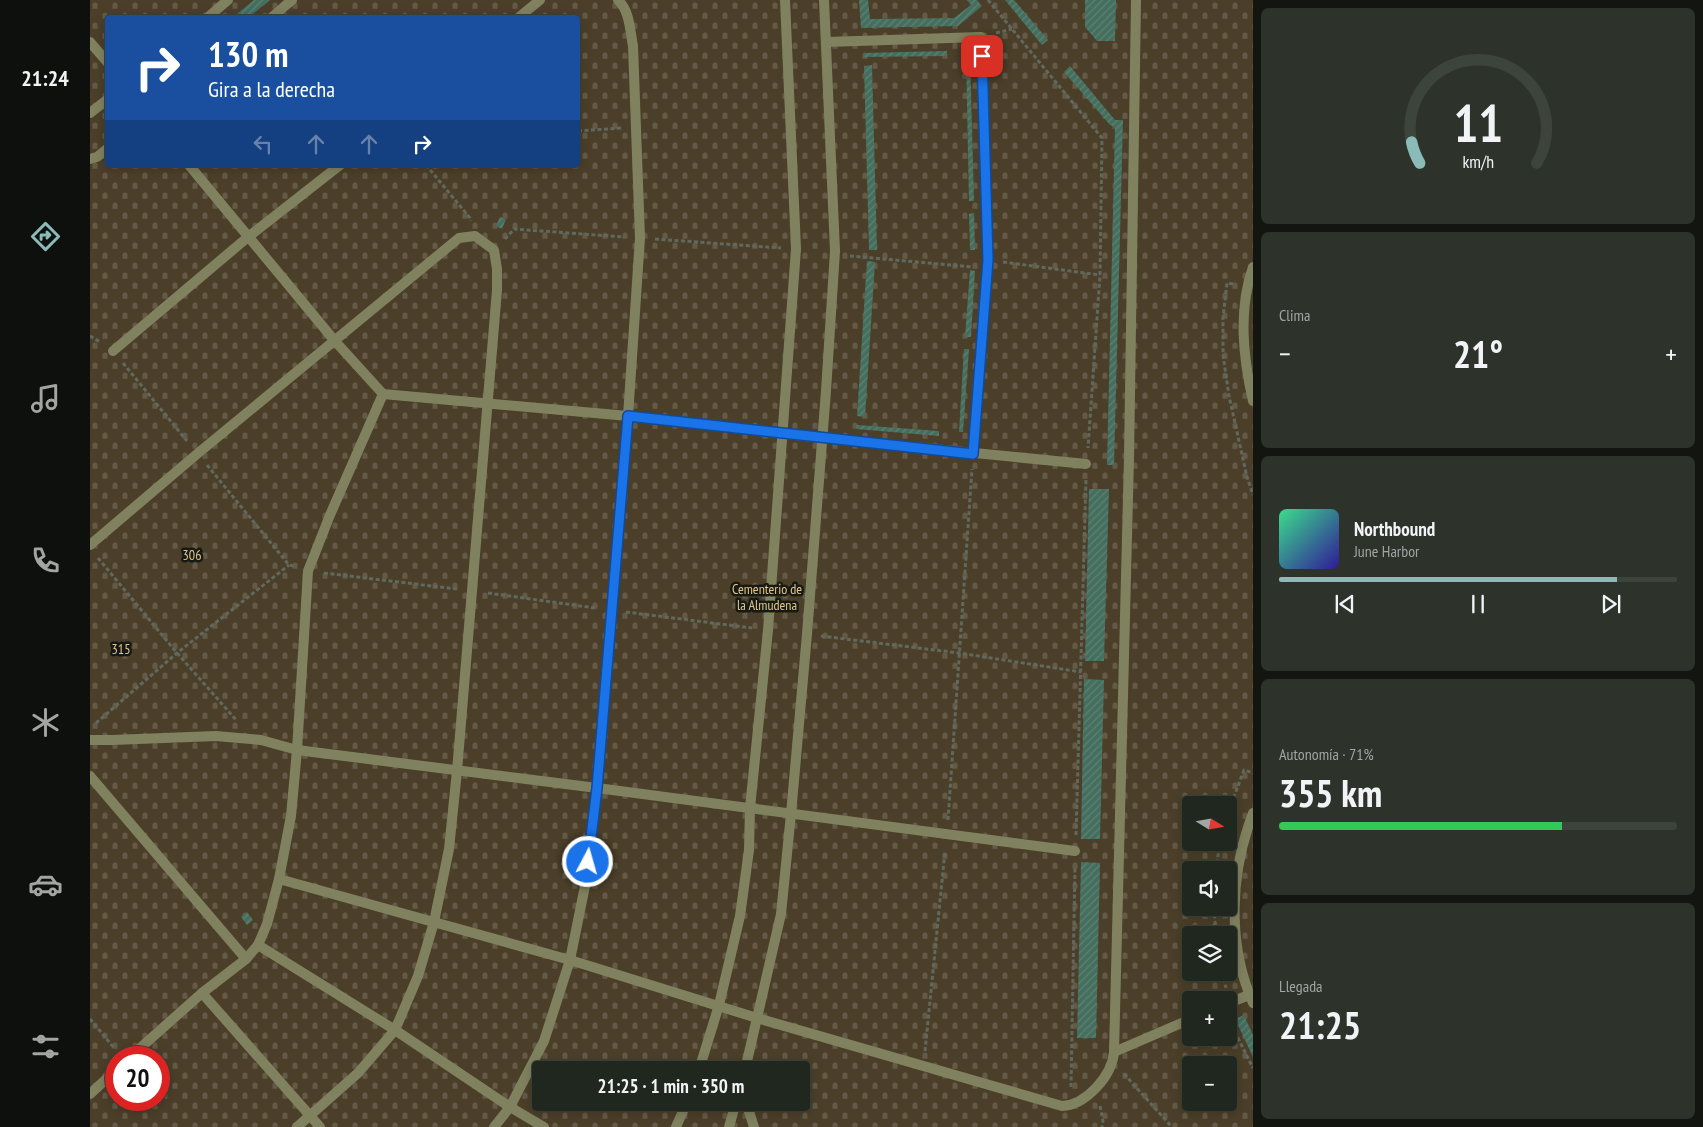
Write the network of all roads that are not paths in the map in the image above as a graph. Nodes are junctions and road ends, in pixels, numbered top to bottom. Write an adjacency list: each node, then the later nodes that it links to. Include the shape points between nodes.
1 (228, 0): 8 (lane)
2 (292, 0): 9 (lane)
3 (618, 0): 27 (lane, via 628,18 633,46 640,238)
4 (785, 0): 28 (lane, via 796,249)
5 (824, 0): 12 (lane)
6 (1136, 0): 55 (lane, via 1129,458)
7 (535, 1): 10 (lane)
8 (210, 15)
9 (274, 15)
10 (521, 15)
11 (90, 42): 13 (lane)
12 (826, 42): 29 (lane, via 835,250); 30 (lane, via 981,37 988,260)
13 (105, 60)
14 (105, 101): 15 (lane)
15 (90, 113)
16 (105, 150): 17 (lane)
17 (90, 158)
18 (191, 167): 20 (lane)
19 (337, 167): 20 (lane)
20 (248, 237): 22 (lane); 23 (lane)
21 (1253, 267): 25 (lane, via 1243,311 1246,361)
22 (334, 340): 24 (lane); 26 (lane, via 459,238 475,236 494,250 497,268); 32 (lane)
23 (113, 351)
24 (383, 394): 26 (lane); 34 (lane, via 308,571)
25 (1253, 401)
26 (489, 404): 27 (lane); 35 (lane)
27 (628, 416): 28 (lane); 37 (lane)
28 (782, 433): 29 (lane); 38 (lane, via 768,630)
29 (822, 438): 30 (lane); 40 (lane)
30 (973, 454): 31 (lane)
31 (1086, 464)
32 (90, 545)
33 (90, 740): 34 (lane, via 216,736 260,740)
34 (297, 750): 35 (lane); 42 (lane, via 291,816)
35 (457, 771): 37 (lane); 43 (lane, via 449,849)
36 (90, 776): 45 (lane)
37 (597, 788): 38 (lane); 46 (lane, via 586,881)
38 (750, 808): 40 (lane); 50 (lane, via 749,850 740,916)
39 (1253, 813): 48 (lane, via 1237,873 1235,920 1239,960)
40 (791, 814): 41 (lane); 51 (lane, via 781,914)
41 (1075, 851)
42 (279, 879): 43 (lane); 44 (lane)
43 (434, 922): 46 (lane); 53 (lane, via 418,976)
44 (258, 944): 45 (lane); 53 (lane)
45 (246, 959): 47 (lane)
46 (570, 960): 50 (lane); 60 (lane, via 544,1041)
47 (202, 994): 54 (lane); 64 (lane)
48 (1251, 999): 49 (lane)
49 (1237, 1002)
50 (719, 1005): 51 (lane); 56 (lane)
51 (757, 1018): 55 (lane, via 1062,1106 1093,1092); 57 (lane)
52 (1182, 1023): 55 (lane)
53 (395, 1030): 60 (lane); 64 (lane, via 358,1073)
54 (143, 1046)
55 (1113, 1057)
56 (702, 1061)
57 (747, 1061)
58 (105, 1080): 59 (lane)
59 (90, 1094)
60 (510, 1107): 67 (lane); 68 (lane)
61 (683, 1111): 69 (lane)
62 (733, 1111): 70 (lane)
63 (749, 1111): 71 (lane)
64 (310, 1116): 65 (lane); 66 (lane)
65 (298, 1127)
66 (320, 1127)
67 (494, 1127)
68 (544, 1127)
69 (676, 1127)
70 (729, 1127)
71 (754, 1127)

